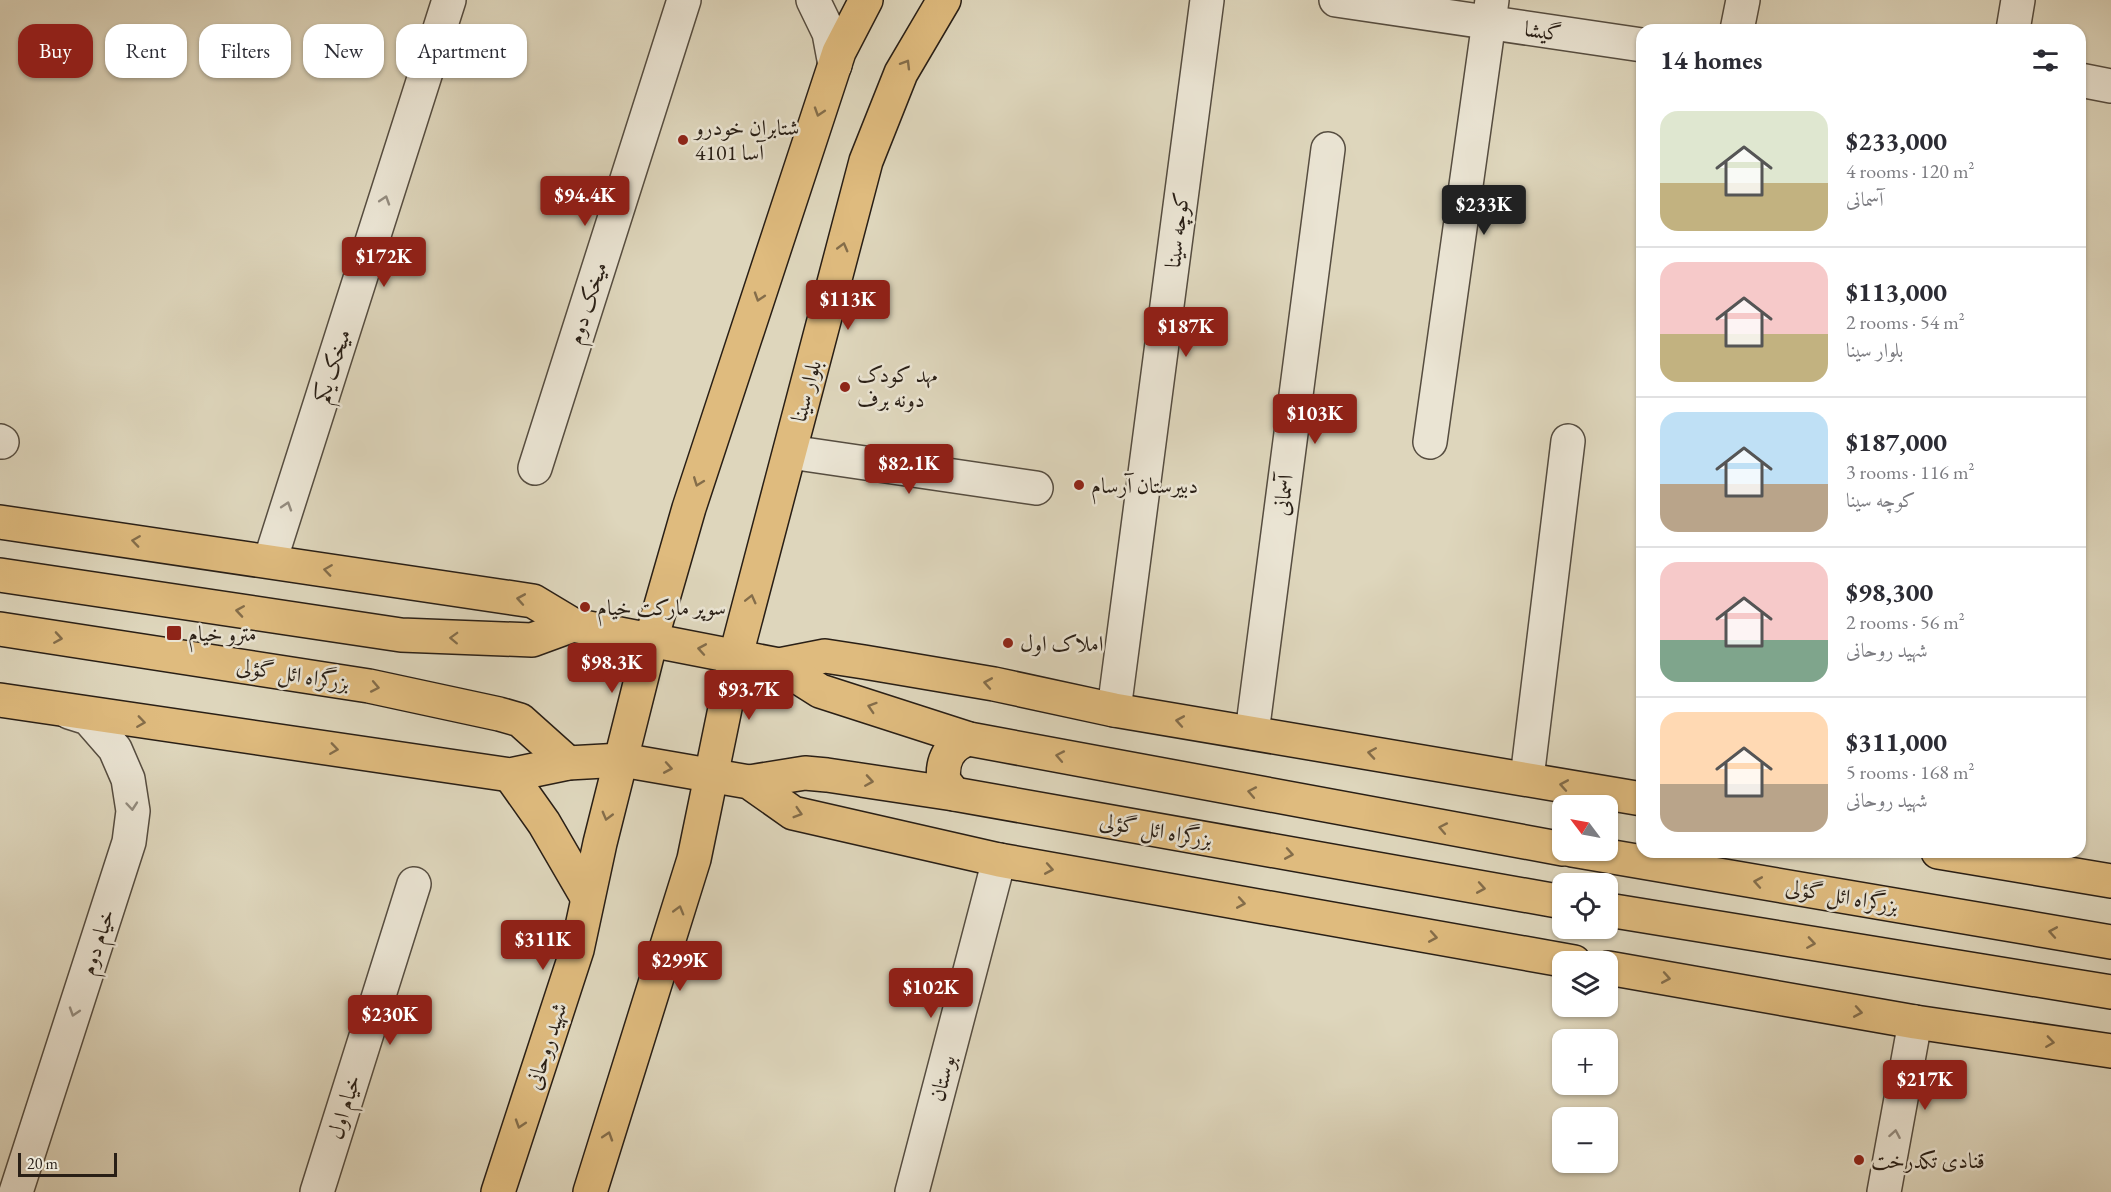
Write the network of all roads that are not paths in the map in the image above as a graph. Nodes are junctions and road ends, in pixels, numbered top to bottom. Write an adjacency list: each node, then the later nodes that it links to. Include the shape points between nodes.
1 (449, 0): 24 (street, میخک یکم, one-way to 1)
2 (684, 0): 21 (street, میخک دوم)
3 (813, 0): 14 (street, via 829,33)
4 (866, 0): 14 (main road)
5 (944, 0): 20 (main road, بلوار سینا, one-way to 5, via 866,160 901,73)
6 (1207, 0): 32 (street, کوچه سینا)
7 (1336, 0): 10 (street, گیشا)
8 (1743, 0): 11 (street)
9 (2018, 0): 12 (street)
10 (1490, 11): 13 (street, گیشا); 19 (street)
11 (1738, 24)
12 (2014, 24)
13 (1636, 44)
14 (835, 65): 28 (main road, one-way to 28, via 688,508)
15 (2086, 81): 16 (street)
16 (2111, 86)
17 (1328, 149): 34 (street, آسمانی)
18 (1568, 441): 40 (street)
19 (1430, 442)
20 (790, 452): 22 (street); 29 (main road, بلوار سینا, one-way to 20)
21 (535, 468)
22 (1036, 488)
23 (0, 522): 24 (main road, one-way to 23)
24 (270, 561): 26 (main road, one-way to 24, via 533,601)
25 (0, 575): 26 (main road, one-way to 25, via 532,640 401,635)
26 (573, 625): 28 (main road)
27 (0, 629): 37 (main road, بزرگراه ائل گؤلی, one-way to 37, via 369,686 499,714 520,720)
28 (651, 640): 29 (main road, one-way to 28); 36 (main road, شهید روحانی)
29 (736, 655): 30 (main road); 39 (main road, بلوار سینا)
30 (779, 665): 32 (main road, one-way to 30, via 993,684 825,656); 35 (main road, one-way to 30, via 820,691)
31 (0, 700): 33 (main road)
32 (1114, 710): 34 (main road, one-way to 32)
33 (69, 712): 38 (main road, one-way to 38); 59 (street, خیام دوم, one-way to 59, via 88,718 115,749 128,779 133,811 129,842)
34 (1252, 733): 40 (main road, one-way to 34)
35 (969, 739): 42 (main road, via 954,746 945,761 944,781); 44 (main road, one-way to 35)
36 (622, 760): 37 (main road); 39 (main road, one-way to 39); 50 (main road, شهید روحانی, one-way to 50)
37 (568, 763): 38 (main road)
38 (510, 775): 50 (main road, via 544,823)
39 (711, 776): 41 (main road); 62 (main road, one-way to 39, via 677,919)
40 (1527, 778): 43 (main road, one-way to 40)
41 (749, 782): 42 (main road, بزرگراه ائل گؤلی, one-way to 42, via 805,773); 47 (main road, one-way to 47, via 793,813)
42 (954, 794): 51 (main road, بزرگراه ائل گؤلی, one-way to 51)
43 (1636, 798)
44 (1552, 847)
45 (1618, 858): 53 (main road, بزرگراه ائل گؤلی, one-way to 45)
46 (1974, 858): 48 (main road)
47 (999, 860): 54 (main road, one-way to 54); 63 (street, بوستان)
48 (2111, 881)
49 (414, 884): 60 (street, خیام اول)
50 (586, 897): 61 (main road, شهید روحانی, one-way to 61, via 577,950)
51 (1552, 900)
52 (1618, 912): 56 (main road, one-way to 56)
53 (2111, 942)
54 (1552, 958)
55 (1618, 970): 57 (main road, one-way to 57)
56 (2111, 992)
57 (1915, 1022): 58 (main road, one-way to 58); 64 (street, one-way to 57)
58 (2111, 1051)
59 (15, 1192)
60 (317, 1192)
61 (498, 1192)
62 (590, 1192)
63 (912, 1192)
64 (1884, 1192)

